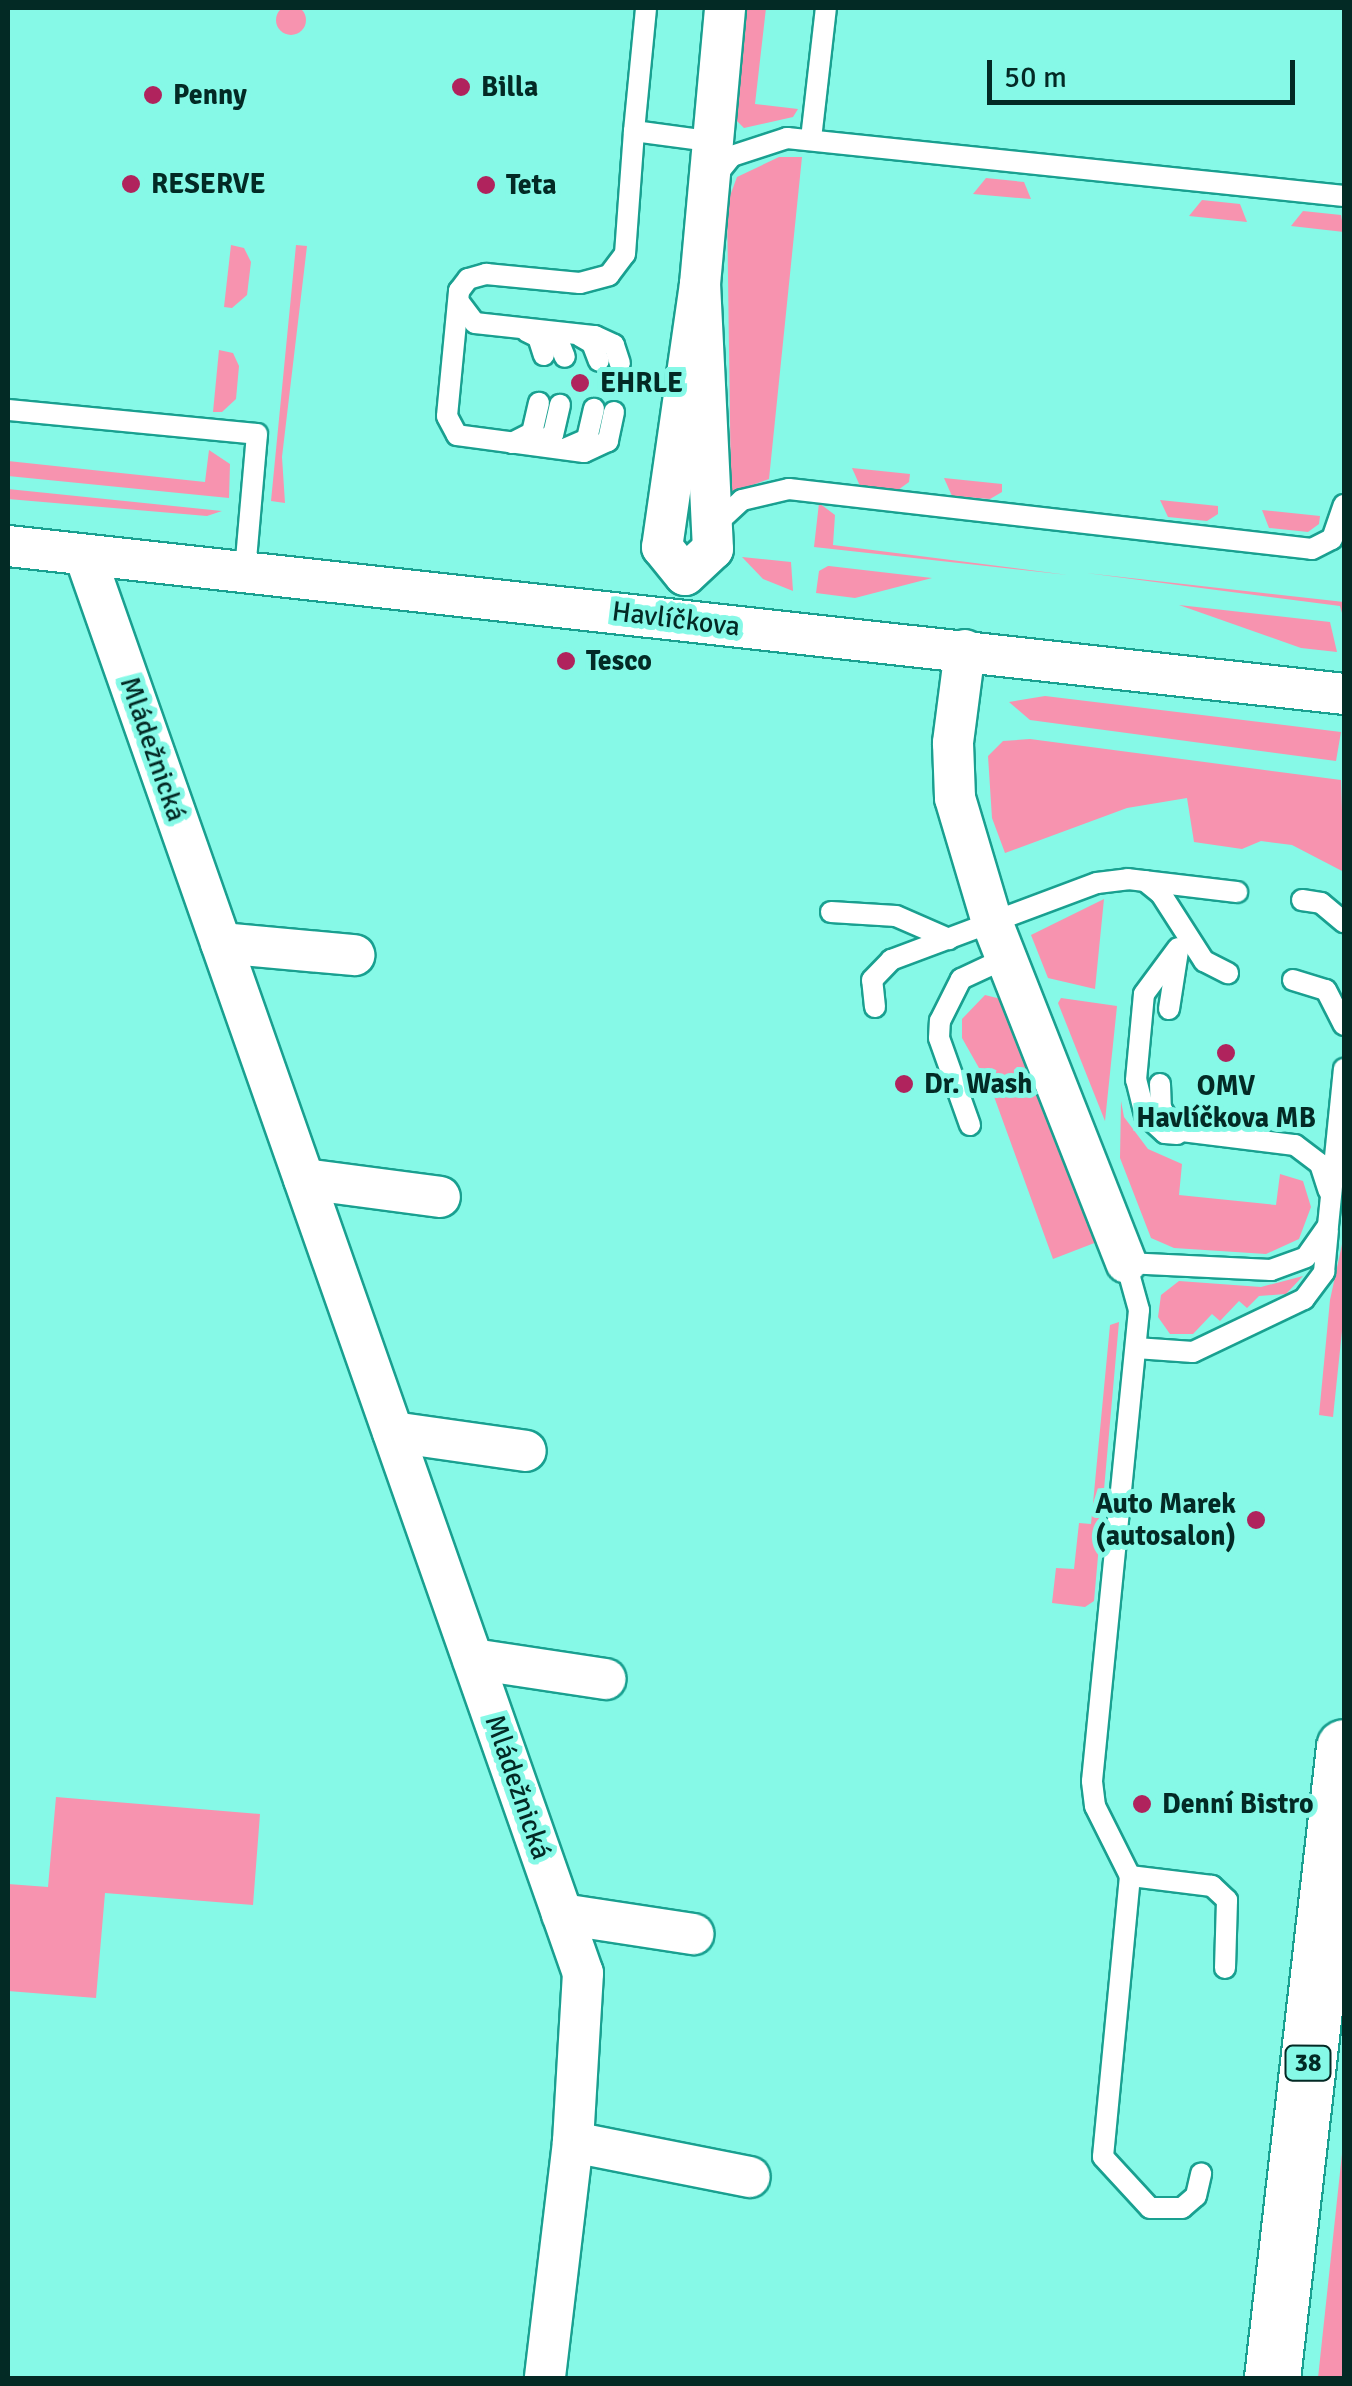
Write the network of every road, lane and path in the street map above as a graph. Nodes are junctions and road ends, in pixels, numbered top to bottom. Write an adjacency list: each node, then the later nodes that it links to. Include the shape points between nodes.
1 (646, 8): 4 (lane)
2 (724, 8): 6 (street)
3 (826, 8): 5 (lane)
4 (634, 131): 6 (lane); 10 (lane, via 619,266 580,283 474,276)
5 (811, 139): 7 (lane, via 748,148 732,156); 8 (lane)
6 (709, 141): 7 (street)
7 (704, 191): 9 (street)
8 (1344, 196)
9 (700, 284): 19 (street); 23 (street, via 662,547)
10 (458, 300): 11 (lane, via 475,323); 17 (lane, via 449,423 465,438)
11 (530, 329): 12 (lane); 13 (lane, via 574,334)
12 (555, 356)
13 (610, 362)
14 (549, 404): 17 (lane)
15 (8, 410): 22 (lane, via 257,434)
16 (604, 410): 17 (lane, via 587,439 563,449)
17 (519, 444)
18 (1344, 505): 19 (lane, via 1332,539 1312,550 790,489 742,500)
19 (714, 526): 23 (street, via 713,548)
20 (8, 546): 21 (street, Havlíčkova)
21 (84, 556): 22 (street, Havlíčkova); 35 (street, Mládežnická)
22 (245, 570): 24 (street, Havlíčkova)
23 (685, 575): 24 (lane)
24 (680, 619): 25 (street, Havlíčkova)
25 (965, 650): 26 (street, Havlíčkova); 34 (street, via 953,744 955,798)
26 (1344, 694)
27 (1146, 881): 28 (lane); 31 (lane); 34 (lane, via 1113,878)
28 (1238, 892)
29 (1302, 900): 32 (lane, via 1322,902)
30 (831, 912): 33 (lane, via 896,916)
31 (1175, 916): 36 (lane); 38 (lane, via 1204,960)
32 (1344, 922)
33 (950, 938): 34 (lane); 40 (lane, via 891,960 872,980)
34 (999, 940): 45 (lane, via 961,979 940,1020 939,1038); 51 (street)
35 (221, 943): 37 (street); 47 (street, Mládežnická)
36 (1178, 948): 41 (lane); 46 (lane, via 1144,994 1136,1080 1154,1126)
37 (354, 954)
38 (1228, 973)
39 (1293, 980): 42 (lane, via 1326,990)
40 (874, 1007)
41 (1169, 1009)
42 (1344, 1025)
43 (1344, 1069): 49 (lane)
44 (1160, 1084): 46 (lane, via 1161,1108)
45 (970, 1125)
46 (1184, 1135): 49 (lane, via 1295,1145 1320,1164)
47 (304, 1178): 48 (street); 53 (street, Mládežnická)
48 (440, 1197)
49 (1330, 1198): 50 (lane)
50 (1328, 1226): 51 (lane, via 1319,1244 1290,1266); 52 (lane, via 1324,1272 1304,1299 1206,1348)
51 (1126, 1262): 52 (lane, via 1140,1310)
52 (1136, 1348): 58 (lane, via 1092,1781 1095,1806)
53 (392, 1432): 54 (street); 55 (street, Mládežnická)
54 (526, 1451)
55 (473, 1660): 56 (street); 59 (street, Mládežnická)
56 (606, 1679)
57 (1344, 1747): 66 (main road, 38)
58 (1130, 1876): 61 (lane, via 1212,1886 1227,1900); 63 (lane, via 1103,2156 1142,2206 1173,2210 1196,2196)
59 (562, 1914): 60 (street); 62 (street, Mládežnická, via 583,1973)
60 (692, 1934)
61 (1225, 1968)
62 (572, 2142): 64 (street); 65 (street, Mládežnická)
63 (1200, 2174)
64 (750, 2177)
65 (544, 2378)
66 (1272, 2378)

